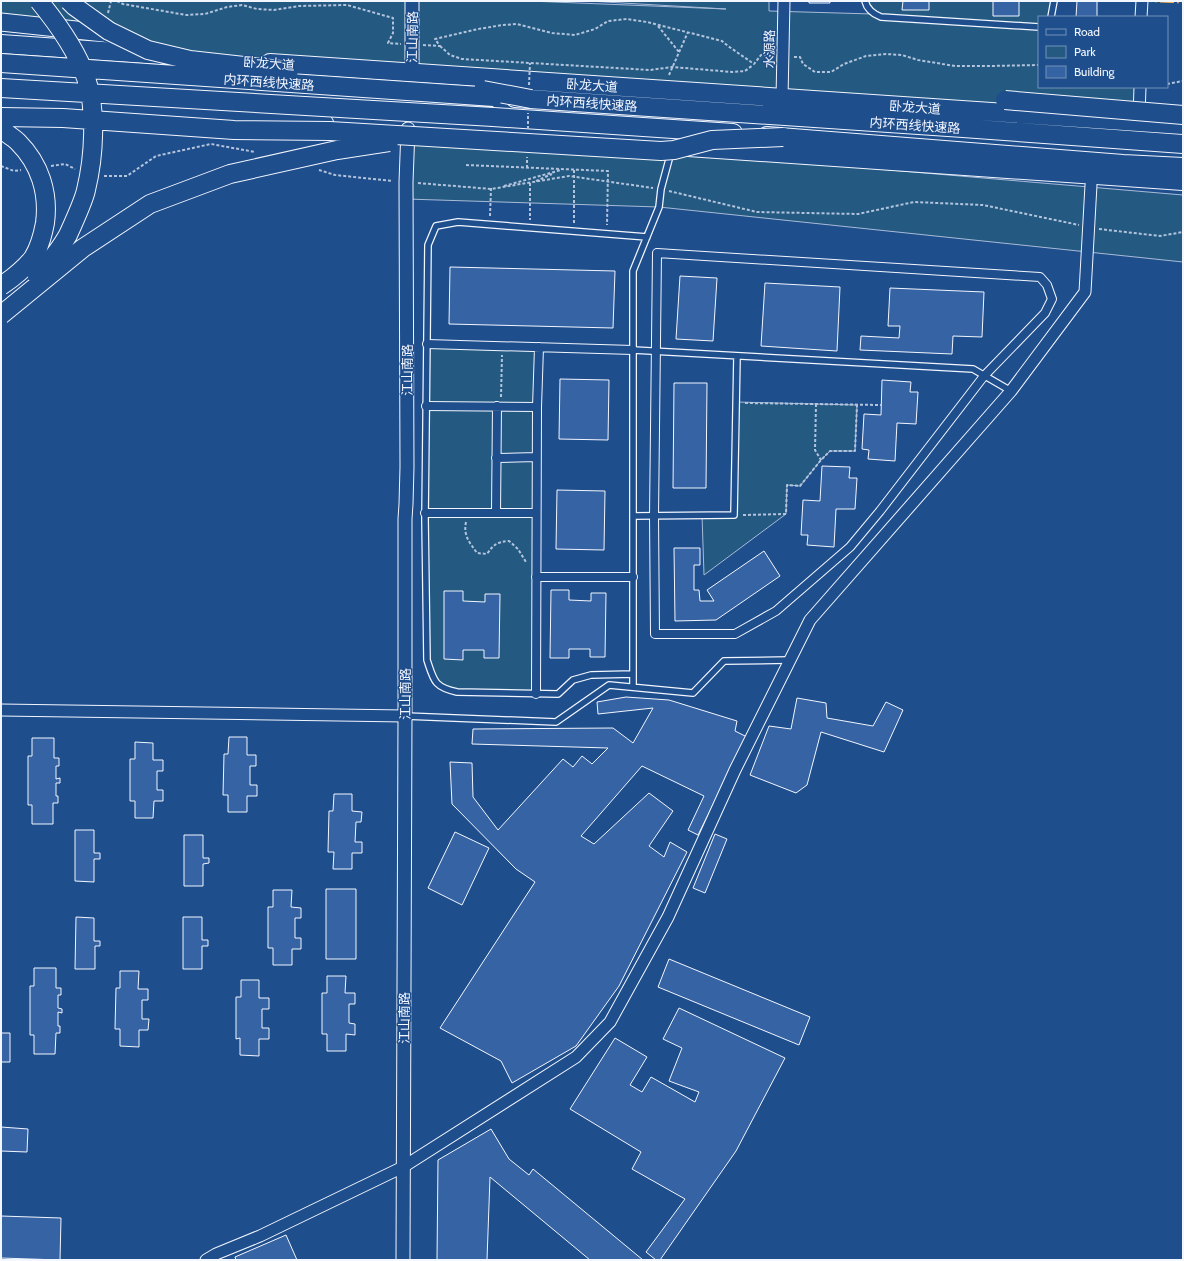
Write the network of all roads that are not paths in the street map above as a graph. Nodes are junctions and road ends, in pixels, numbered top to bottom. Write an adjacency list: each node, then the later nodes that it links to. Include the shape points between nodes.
1 (39, 1): 38 (highway, bridge, via 68,40 86,78 92,106 93,139 86,191 68,235 45,267)
2 (412, 1): 15 (street, 江山南路)
3 (784, 1): 19 (street, 水源路)
4 (865, 1): 11 (lane, via 873,14 881,17)
5 (1054, 1): 8 (lane)
6 (1142, 1): 9 (street)
7 (70, 3): 18 (highway, bridge, via 109,31 148,50 190,60 278,70 438,82)
8 (1051, 16)
9 (1141, 16)
10 (1, 22): 13 (main road, via 104,33)
11 (1038, 27)
12 (1, 44): 13 (highway, 卧龙大道)
13 (183, 57): 15 (highway, 卧龙大道)
14 (1, 63): 18 (highway, 内环西线快速路, bridge)
15 (412, 73): 19 (highway, 卧龙大道)
16 (1, 88): 28 (highway, 内环西线快速路, bridge)
17 (1140, 88): 23 (street)
18 (530, 97): 29 (highway, 内环西线快速路)
19 (782, 98): 20 (highway, 卧龙大道)
20 (808, 100): 22 (highway, bridge, via 1004,100); 23 (highway, 卧龙大道)
21 (3, 108): 26 (highway); 27 (highway, bridge, via 63,118 234,130 330,131)
22 (1183, 115)
23 (1139, 122): 24 (highway, 卧龙大道)
24 (1183, 125)
25 (1, 129): 37 (highway, bridge, via 18,142 31,158 41,177 46,211 43,233 33,257 18,274)
26 (408, 129): 30 (highway); 63 (street, 江山南路)
27 (430, 137): 28 (highway, bridge, via 661,151 712,140); 38 (highway, bridge, via 337,150 230,174 150,204 83,248)
28 (783, 137): 32 (highway, 内环西线快速路)
29 (1183, 144)
30 (672, 146): 31 (highway); 36 (lane, via 660,189 659,207)
31 (928, 164): 33 (highway); 34 (highway)
32 (1183, 167)
33 (1183, 181)
34 (1091, 185): 35 (highway); 45 (street, via 1085,292)
35 (1183, 191)
36 (646, 237): 39 (lane, via 458,222 436,226 428,245); 41 (lane, via 633,271)
37 (1, 286)
38 (1, 315)
39 (427, 344): 40 (street); 46 (lane)
40 (539, 347): 41 (street); 48 (street)
41 (633, 350): 42 (lane); 54 (lane)
42 (655, 351): 43 (lane); 44 (street, via 657,253 1040,277 1047,285 1052,299 1045,313); 55 (street)
43 (737, 356): 44 (lane, via 973,369); 55 (lane, via 734,515)
44 (984, 376): 45 (lane); 55 (street, via 850,547 776,611 735,634 655,634)
45 (1012, 391): 58 (street, via 810,620)
46 (426, 406): 47 (street); 51 (lane)
47 (499, 406): 48 (street); 49 (street)
48 (537, 407): 50 (street)
49 (496, 458): 50 (street); 52 (street)
50 (536, 458): 53 (street)
51 (425, 513): 52 (street); 61 (lane, via 427,660 434,680 445,689 457,692)
52 (496, 513): 53 (street)
53 (536, 513): 56 (street)
54 (633, 516): 55 (lane); 57 (lane)
55 (654, 516)
56 (536, 577): 57 (street); 61 (street)
57 (633, 577): 59 (lane)
58 (790, 660): 60 (lane, via 724,661 693,693); 64 (street, via 735,770 668,917 610,1022 576,1057)
59 (633, 674): 60 (lane); 61 (lane, via 591,675 573,680 558,694)
60 (632, 688): 63 (lane, via 609,685 556,722)
61 (536, 694)
62 (1, 710): 63 (street)
63 (405, 716): 64 (street, 江山南路)
64 (403, 1167): 65 (street); 66 (street, 江山南路)
65 (206, 1260)
66 (403, 1260)

